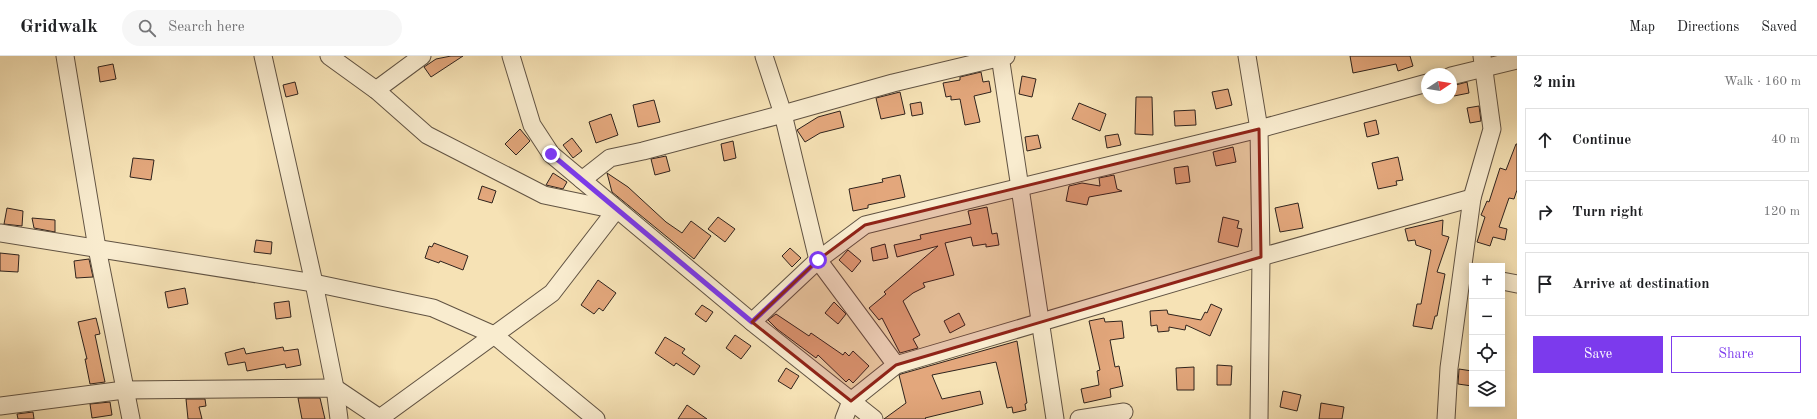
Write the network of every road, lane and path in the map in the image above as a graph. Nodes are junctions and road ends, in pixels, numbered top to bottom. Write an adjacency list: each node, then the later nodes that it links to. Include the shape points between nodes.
1 (65, 56): 21 (street)
2 (263, 56): 26 (street)
3 (329, 56): 13 (street)
4 (420, 56): 13 (street)
5 (512, 56): 16 (street, via 532,125 551,154)
6 (764, 56): 14 (street)
7 (1002, 56): 14 (street, via 893,82); 17 (street)
8 (1247, 56): 15 (street)
9 (1517, 60): 10 (street)
10 (1483, 61): 11 (street); 18 (street, via 1492,129)
11 (1457, 73)
12 (1421, 85): 15 (street)
13 (376, 90): 19 (street, via 428,135 544,195)
14 (783, 114): 16 (street, via 610,158); 23 (street)
15 (1259, 129): 17 (street); 22 (street)
16 (582, 180): 19 (street)
17 (1021, 188): 23 (street, via 865,225); 29 (street)
18 (1472, 198): 22 (street); 24 (street)
19 (616, 210): 28 (street); 30 (street, via 552,293)
20 (0, 234): 21 (street)
21 (97, 248): 26 (street); 33 (street)
22 (1261, 257): 29 (street); 45 (street)
23 (818, 260): 28 (street); 31 (street)
24 (1467, 273): 46 (street, via 1449,368)
25 (1505, 282): 27 (street)
26 (314, 283): 30 (street, via 432,308); 32 (street)
27 (1517, 284)
28 (752, 322): 34 (street)
29 (1040, 322): 31 (street); 43 (street)
30 (494, 335): 39 (street); 40 (street)
31 (896, 365): 34 (street)
32 (335, 388): 33 (street); 38 (street); 39 (street)
33 (124, 390): 35 (street); 37 (street)
34 (852, 401): 41 (street); 42 (street)
35 (0, 406)
36 (1124, 412): 44 (street)
37 (131, 419)
38 (340, 419)
39 (380, 419)
40 (596, 419)
41 (844, 419)
42 (874, 419)
43 (1056, 419)
44 (1079, 419)
45 (1259, 419)
46 (1446, 419)

